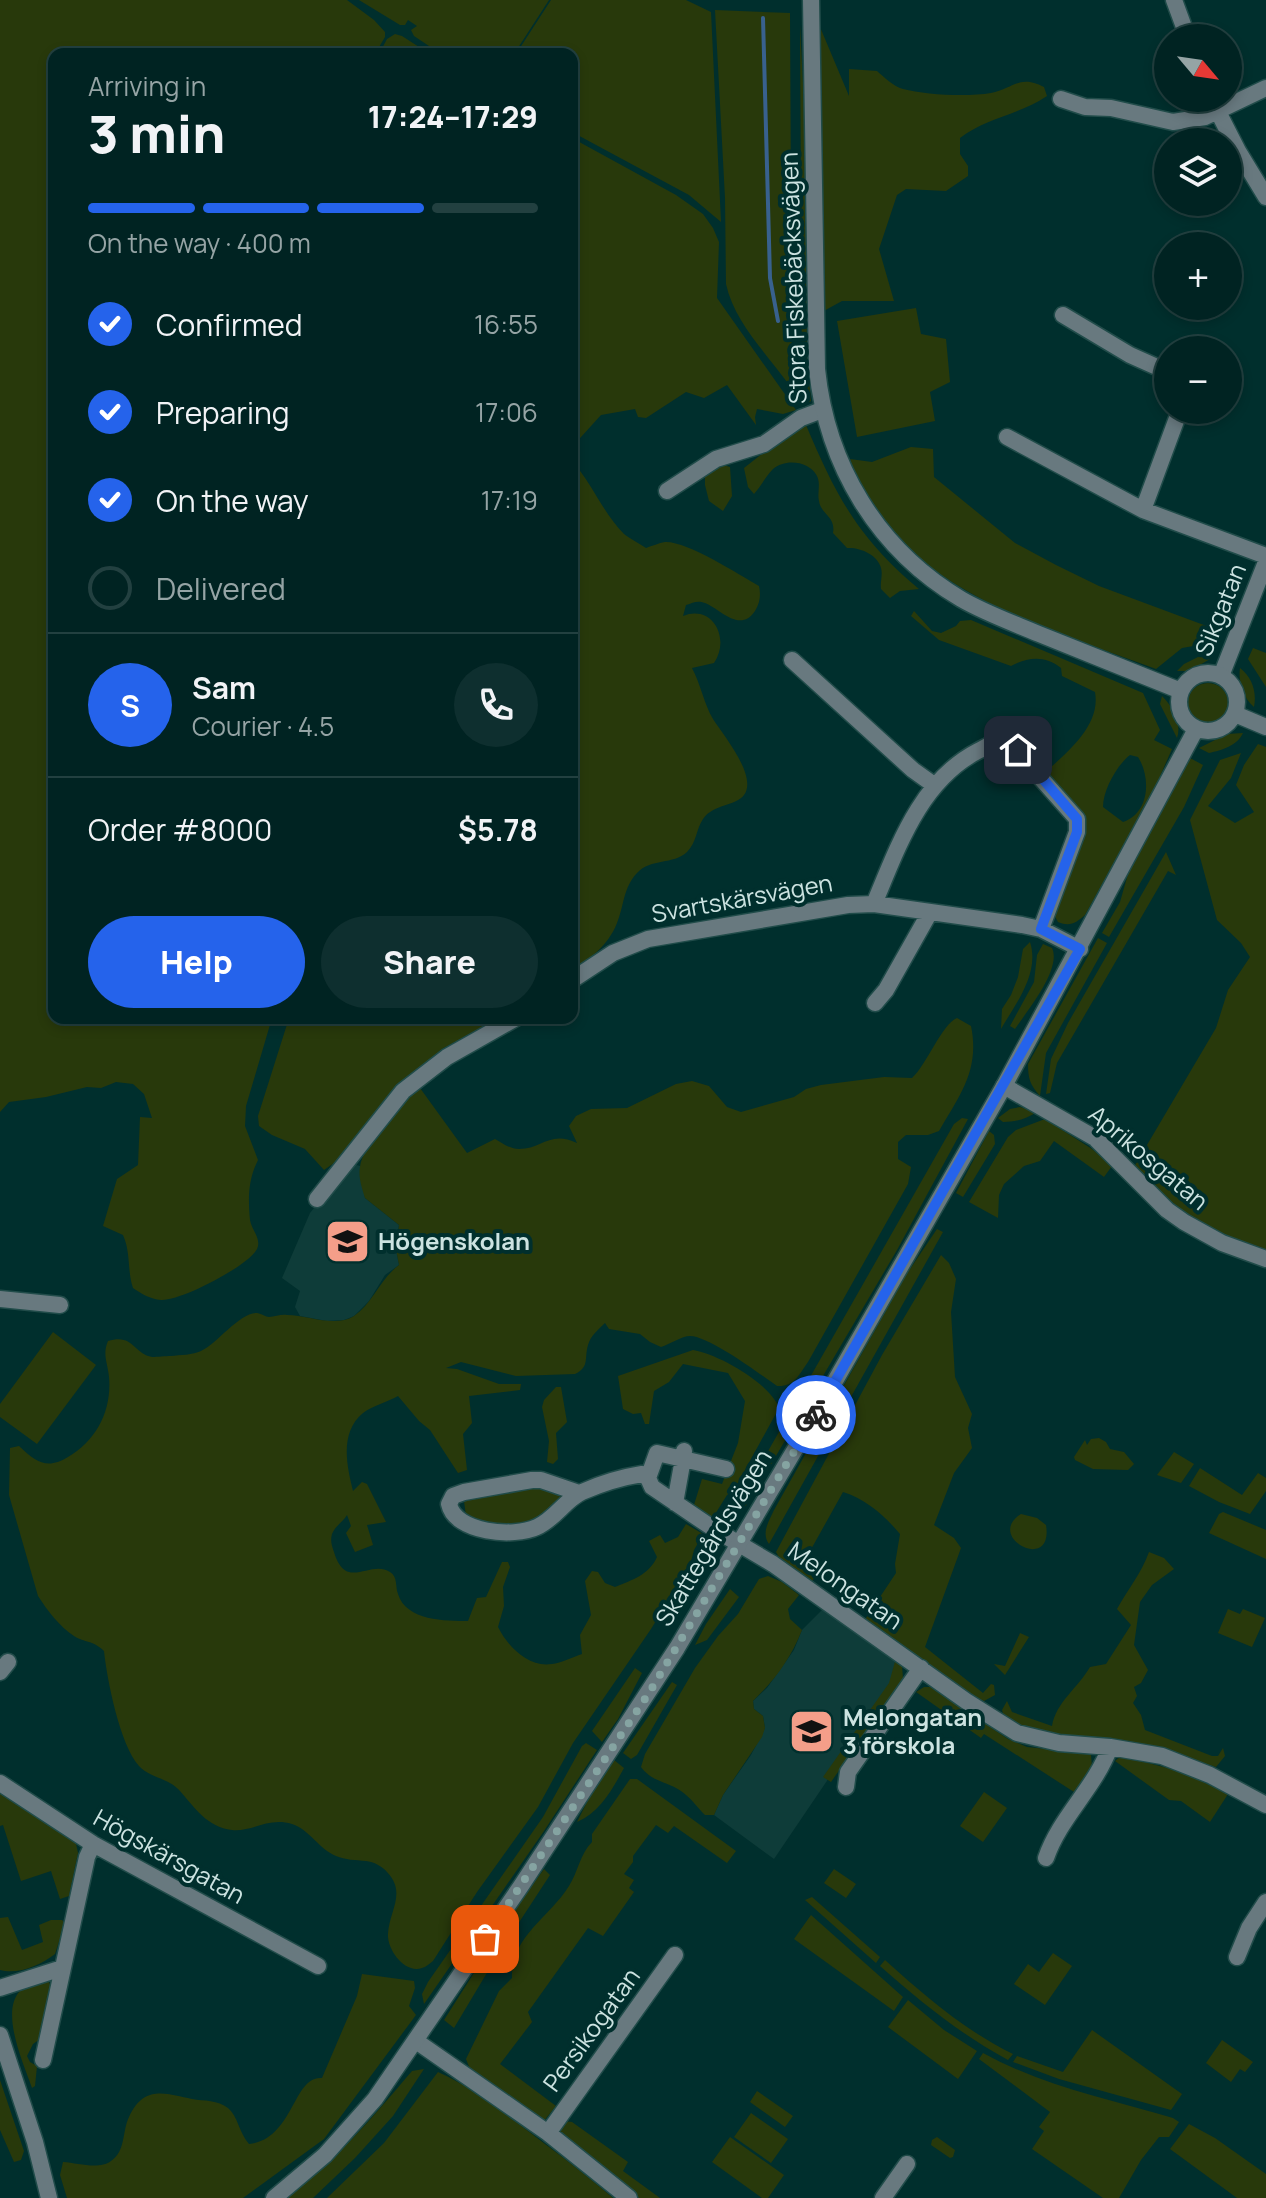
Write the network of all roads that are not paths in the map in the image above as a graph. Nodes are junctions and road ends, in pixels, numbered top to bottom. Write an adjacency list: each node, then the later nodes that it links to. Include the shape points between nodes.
1 (811, 0): 12 (street, Stora Fiskebäcksvägen, via 815,334)
2 (1174, 0): 3 (street)
3 (1183, 24)
4 (1266, 88): 5 (street)
5 (1242, 96)
6 (1061, 99): 7 (street, via 1173,122 1190,121)
7 (1204, 112)
8 (1218, 112): 9 (street)
9 (1266, 197)
10 (1063, 315): 11 (street)
11 (1154, 366)
12 (822, 410): 15 (street, via 764,444 716,459); 20 (street, Stora Fiskebäcksvägen, via 834,450 860,501 885,535 929,578 987,612)
13 (1175, 424): 16 (street)
14 (1007, 437): 16 (street)
15 (667, 491)
16 (1143, 510): 17 (street)
17 (1266, 559): 19 (street, Sikgatan)
18 (792, 660): 24 (street)
19 (1221, 676): 20 (street, via 1201,674); 21 (street, via 1236,692)
20 (1181, 691): 23 (street, via 1182,716)
21 (1235, 714): 22 (street); 23 (street, via 1216,731)
22 (1266, 727)
23 (1196, 729): 28 (street, Skattegårdsvägen)
24 (934, 785): 25 (street, via 898,846); 27 (street, via 966,757 1007,740 1072,811 1077,832)
25 (874, 904): 26 (street, Svartskärsvägen); 29 (street, Svartskärsvägen, via 648,939)
26 (930, 912): 27 (street, Svartskärsvägen); 30 (street)
27 (1041, 929): 28 (street, Svartskärsvägen)
28 (1080, 949): 32 (street, Skattegårdsvägen)
29 (578, 976)
30 (875, 1003)
31 (505, 1024): 33 (street, via 447,1057 403,1091)
32 (1004, 1086): 34 (street, Aprikosgatan, via 1095,1138 1184,1222); 42 (street, Skattegårdsvägen)
33 (317, 1199)
34 (1266, 1259)
35 (0, 1299): 36 (street)
36 (60, 1305)
37 (683, 1455): 38 (street); 39 (street, via 657,1453); 41 (street)
38 (726, 1469)
39 (648, 1478): 40 (street, via 639,1474); 41 (street, Melongatan)
40 (579, 1493): 40 (street, via 532,1480 464,1492 449,1504 463,1524 522,1532 550,1519)
41 (675, 1503): 42 (street, Melongatan)
42 (740, 1544): 43 (street, Melongatan); 57 (street, Skattegårdsvägen, via 635,1715)
43 (921, 1668): 44 (street, Melongatan, via 1017,1733); 46 (street, via 848,1772)
44 (1110, 1747): 47 (street, Melongatan, via 1185,1764); 49 (street)
45 (0, 1783): 48 (street, Högskärsgatan)
46 (846, 1787)
47 (1266, 1805)
48 (93, 1844): 53 (street, Högskärsgatan); 54 (street)
49 (1046, 1858)
50 (1266, 1902): 52 (street)
51 (675, 1955): 59 (street, Persikogatan)
52 (1237, 1957)
53 (318, 1966)
54 (62, 1968): 55 (street); 58 (street)
55 (0, 1988)
56 (0, 2035): 60 (street)
57 (416, 2041): 59 (street); 64 (street, Skattegårdsvägen, via 346,2133)
58 (43, 2060)
59 (548, 2133): 65 (street)
60 (35, 2142): 62 (street); 63 (street)
61 (907, 2164): 66 (street)
62 (49, 2198)
63 (58, 2198)
64 (274, 2198)
65 (629, 2198)
66 (883, 2198)

